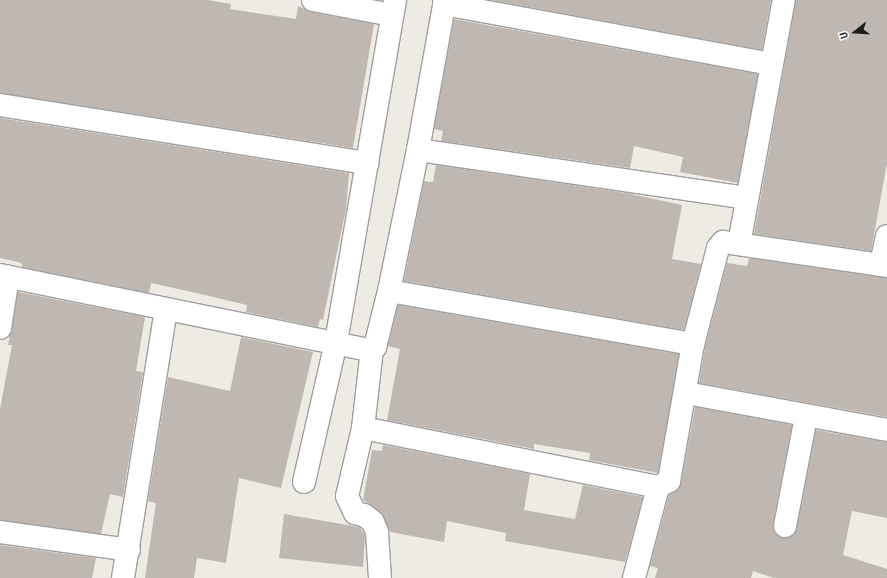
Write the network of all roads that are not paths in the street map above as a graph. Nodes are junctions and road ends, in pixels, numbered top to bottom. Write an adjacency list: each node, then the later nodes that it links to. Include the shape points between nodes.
1 (313, 0): 4 (street)
2 (784, 0): 5 (street)
3 (444, 2): 5 (street); 7 (street)
4 (394, 8): 8 (street)
5 (771, 64): 9 (street)
6 (0, 105): 8 (street)
7 (418, 150): 9 (street); 14 (street)
8 (367, 163): 17 (street)
9 (746, 198): 11 (street)
10 (887, 236): 12 (street)
11 (739, 244): 12 (street); 18 (street, via 723,242 718,248)
12 (884, 266)
13 (4, 276): 15 (street); 16 (street)
14 (389, 291): 18 (street); 19 (street, via 375,346)
15 (166, 309): 17 (street); 28 (street)
16 (0, 328)
17 (336, 342): 19 (street); 24 (street)
18 (693, 344): 20 (street)
19 (372, 349): 22 (street)
20 (686, 393): 21 (street); 25 (street, via 669,481)
21 (806, 417): 23 (street); 26 (street)
22 (363, 428): 25 (street); 30 (street, via 347,496 355,513 364,515 375,527)
23 (887, 430)
24 (304, 482)
25 (658, 487): 31 (street)
26 (785, 526)
27 (0, 532): 28 (street)
28 (129, 550): 29 (street)
29 (123, 578)
30 (380, 578)
31 (634, 578)

